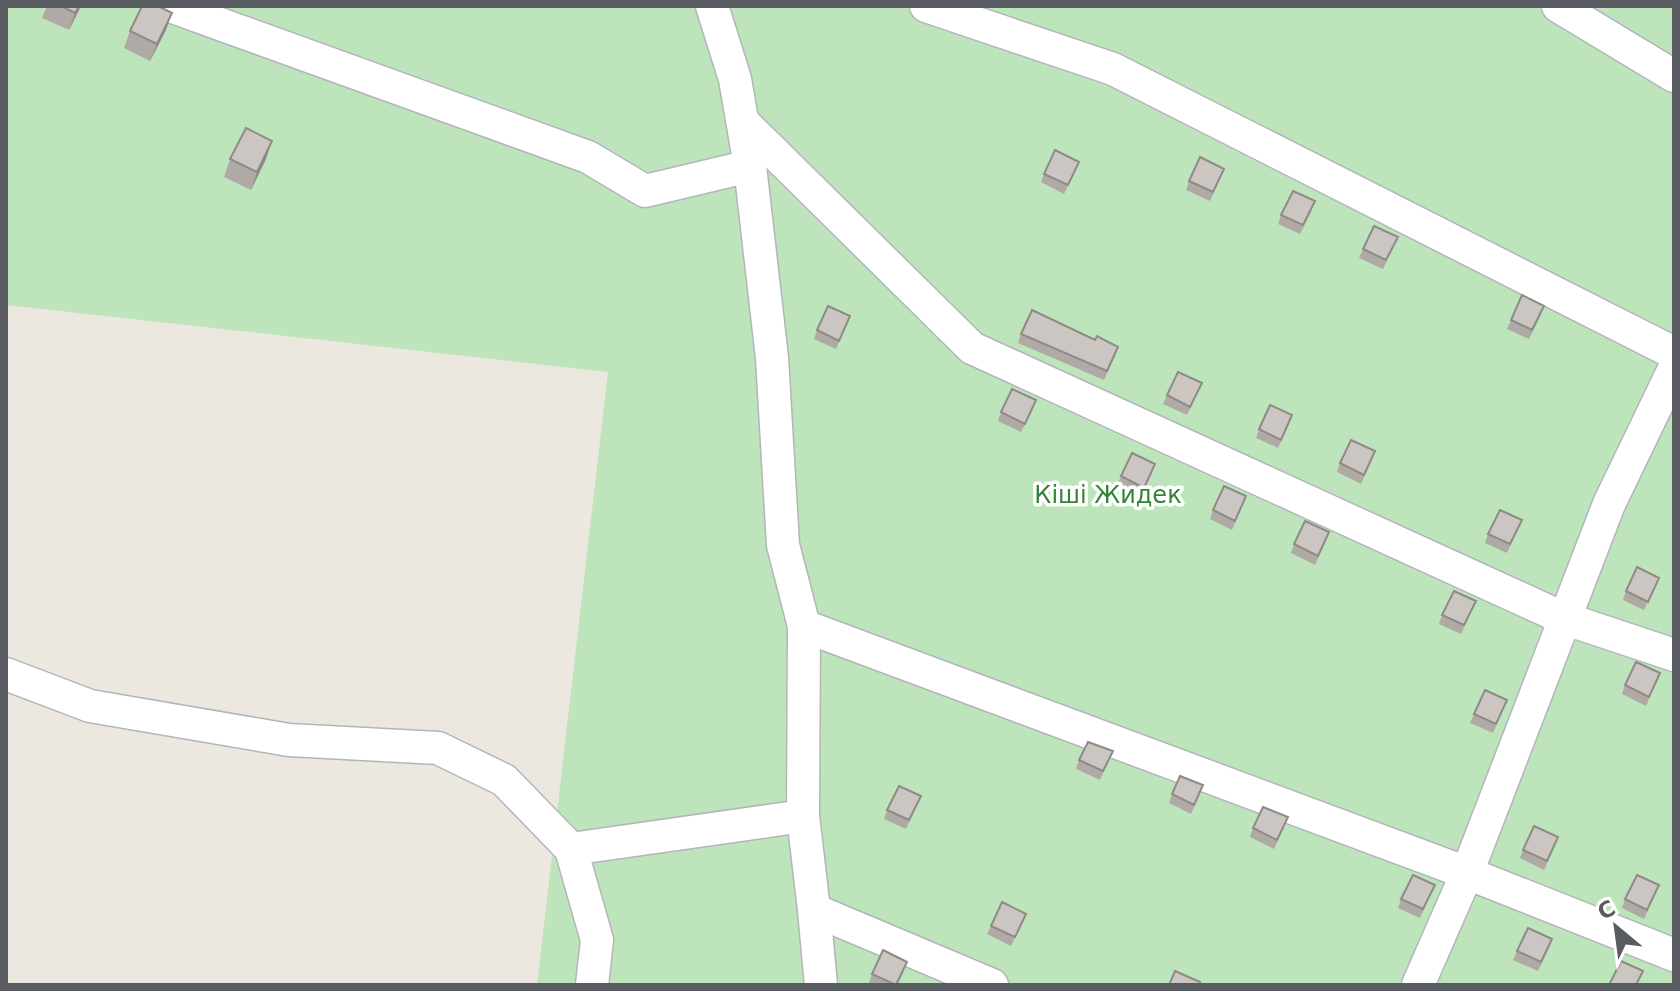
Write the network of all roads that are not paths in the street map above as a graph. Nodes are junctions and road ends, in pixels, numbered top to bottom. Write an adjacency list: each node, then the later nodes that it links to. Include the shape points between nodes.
1 (170, 6): 7 (street, via 588,157 645,191)
2 (712, 6): 6 (street)
3 (926, 6): 8 (street, via 1113,69)
4 (1558, 6): 5 (street)
5 (1674, 76)
6 (743, 122): 7 (street); 10 (street, via 972,348)
7 (750, 166): 11 (street, via 772,358 783,545)
8 (1674, 353)
9 (1674, 369): 10 (street, via 1609,504)
10 (1563, 618): 12 (street); 16 (street)
11 (804, 626): 14 (street); 16 (street)
12 (1674, 655)
13 (6, 674): 15 (street, via 90,706 289,740 438,748 504,780)
14 (803, 816): 15 (street); 17 (street)
15 (571, 849): 19 (street, via 597,940)
16 (1467, 873): 18 (street); 22 (street)
17 (814, 910): 20 (street); 21 (street)
18 (1674, 955)
19 (592, 985)
20 (821, 985)
21 (992, 985)
22 (1418, 985)

